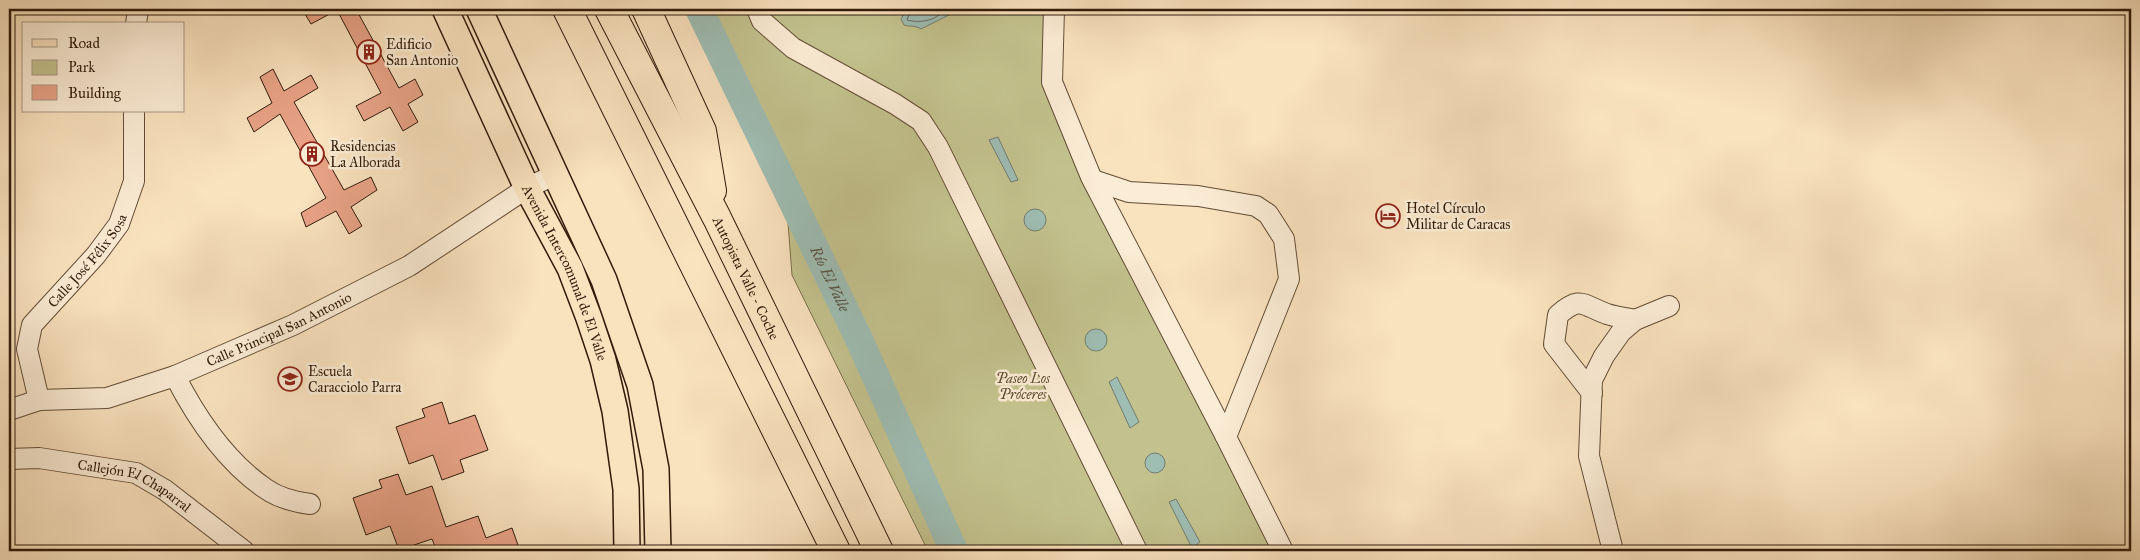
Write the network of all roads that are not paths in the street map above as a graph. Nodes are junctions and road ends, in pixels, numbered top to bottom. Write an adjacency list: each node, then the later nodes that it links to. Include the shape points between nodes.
1 (138, 9): 9 (street)
2 (446, 9): 13 (main road, Avenida Intercomunal de El Valle)
3 (479, 9): 11 (main road)
4 (567, 9): 27 (highway)
5 (609, 9): 14 (highway, Autopista Valle - Coche)
6 (646, 9): 14 (highway, via 702,131)
7 (757, 9): 29 (street, via 762,21 793,48 921,121 938,147)
8 (1054, 9): 12 (street, via 1052,82)
9 (136, 22)
10 (134, 112): 19 (street, Calle José Félix Sosa, via 134,181 119,224 96,255 32,325 27,349)
11 (554, 175): 13 (street, Calle Principal San Antonio); 26 (main road, via 604,280 640,385 656,469)
12 (1092, 180): 21 (street); 21 (street, via 1129,192 1198,196 1256,206 1268,214 1284,239 1289,279)
13 (527, 188): 17 (street, Calle Principal San Antonio, via 409,266 293,325); 25 (main road, Avenida Intercomunal de El Valle, via 570,268 603,360 616,410 621,449 626,489)
14 (717, 218): 28 (highway, Autopista Valle - Coche)
15 (1670, 306): 16 (street)
16 (1635, 320): 18 (street, via 1621,332 1604,356 1592,380); 18 (street, via 1580,303 1570,305 1558,315 1554,344)
17 (175, 376): 19 (street, Calle Principal San Antonio, via 107,398); 23 (street, via 206,430 230,457 267,490 292,501)
18 (1592, 393): 31 (street, via 1590,456)
19 (40, 400): 20 (street, Calle Principal San Antonio)
20 (9, 410)
21 (1226, 436): 30 (street)
22 (9, 459): 24 (street, Callejón El Chaparral, via 39,458 136,473 165,490)
23 (310, 504)
24 (244, 551)
25 (627, 551)
26 (658, 551)
27 (836, 551)
28 (879, 551)
29 (1137, 551)
30 (1283, 551)
31 (1613, 551)

